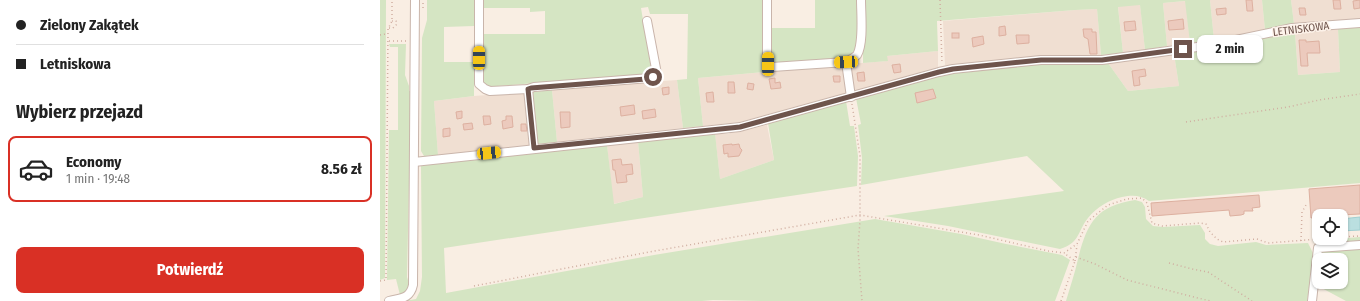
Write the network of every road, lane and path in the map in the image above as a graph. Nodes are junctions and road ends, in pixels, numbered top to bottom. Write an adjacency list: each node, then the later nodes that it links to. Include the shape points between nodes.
1 (392, 0): 7 (path)
2 (415, 0): 20 (street)
3 (479, 0): 15 (street, via 479,84 490,91)
4 (767, 0): 13 (street, via 770,67)
5 (861, 0): 13 (street, via 859,50 855,57)
6 (940, 0): 14 (path)
7 (392, 21): 10 (path); 10 (path, via 396,21 396,24 393,28)
8 (647, 21): 15 (street, via 657,74 646,79)
9 (1360, 23): 14 (street, LETNISKOWA, via 1292,28 1212,45 1102,60 1041,60)
10 (388, 28): 33 (path, via 386,280)
11 (380, 34): 12 (path)
12 (386, 34)
13 (846, 62): 17 (street)
14 (942, 71): 17 (street, LETNISKOWA)
15 (528, 89): 19 (street)
16 (1360, 94): 18 (path)
17 (851, 97): 19 (street, LETNISKOWA, via 740,127); 22 (path, via 860,156)
18 (1186, 122)
19 (534, 148): 20 (street, LETNISKOWA)
20 (414, 162): 35 (street, via 412,292 408,296)
21 (1306, 205): 26 (path, via 1302,212)
22 (860, 215): 29 (path, via 960,231 1048,251); 34 (path); 36 (path, via 858,249)
23 (1360, 236): 24 (path)
24 (1348, 237)
25 (1312, 240): 26 (path)
26 (1301, 241): 27 (path, via 1268,243 1257,239 1223,242 1210,232 1206,224 1156,225 1152,223 1147,204 1142,198 1127,199 1108,205 1088,221)
27 (1077, 244): 29 (path); 30 (path)
28 (1360, 245): 40 (street, via 1318,248)
29 (1064, 252): 31 (path)
30 (1076, 257): 31 (path); 38 (path, via 1127,280)
31 (1075, 261): 37 (path)
32 (1169, 263): 39 (path, via 1208,272)
33 (380, 281)
34 (474, 286)
35 (389, 301)
36 (862, 301)
37 (1061, 301)
38 (1210, 301)
39 (1252, 301)
40 (1312, 301)

